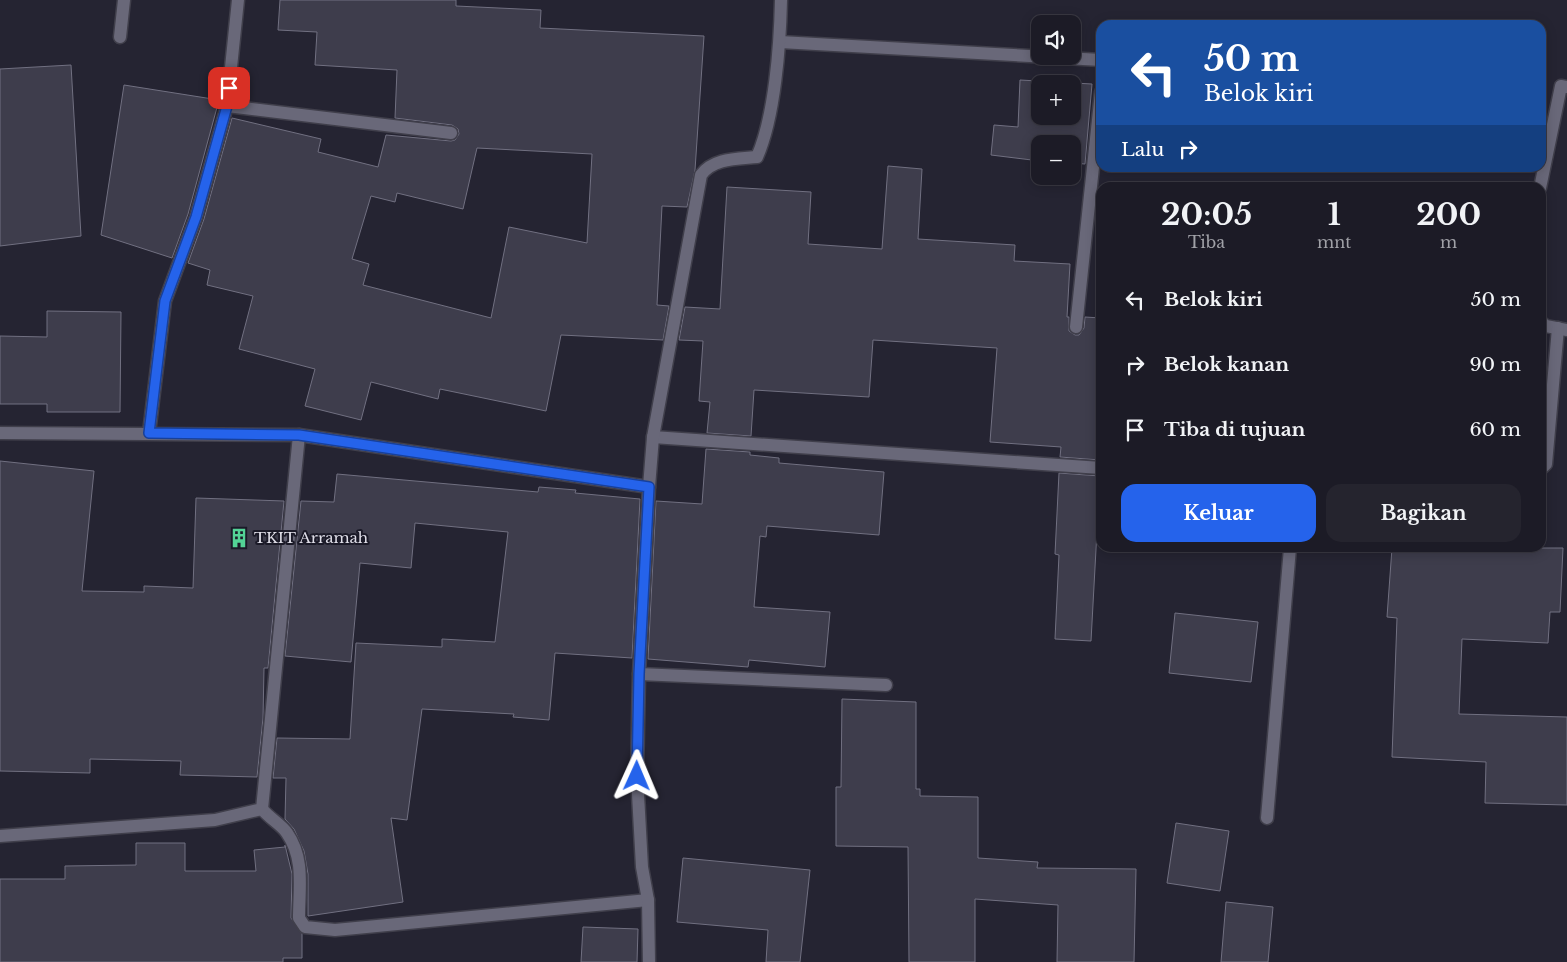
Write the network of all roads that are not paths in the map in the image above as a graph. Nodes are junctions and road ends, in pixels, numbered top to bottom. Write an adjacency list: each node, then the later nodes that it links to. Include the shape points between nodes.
1 (124, 0): 4 (street)
2 (238, 0): 8 (street)
3 (781, 0): 5 (street)
4 (120, 36)
5 (780, 42): 6 (street); 18 (street, via 765,139 757,157 717,162 701,175)
6 (1096, 60)
7 (1567, 87): 11 (street, via 1561,86)
8 (227, 106): 9 (street); 16 (street, via 196,217 165,301)
9 (451, 133)
10 (1096, 139): 12 (street)
11 (1546, 159)
12 (1076, 326)
13 (1546, 326): 14 (street)
14 (1562, 329): 19 (street)
15 (0, 433): 16 (street)
16 (149, 433): 17 (street)
17 (299, 435): 21 (street); 25 (street)
18 (653, 437): 20 (street); 21 (street)
19 (1546, 464)
20 (1096, 468)
21 (649, 487): 23 (street)
22 (1290, 552): 26 (street)
23 (639, 674): 24 (street); 28 (street, via 637,776 642,867)
24 (886, 684)
25 (262, 809): 27 (street, via 215,820); 28 (street, via 270,820 286,831 299,856 299,918 304,927 335,930)
26 (1267, 818)
27 (0, 836)
28 (648, 900): 29 (street)
29 (649, 962)

